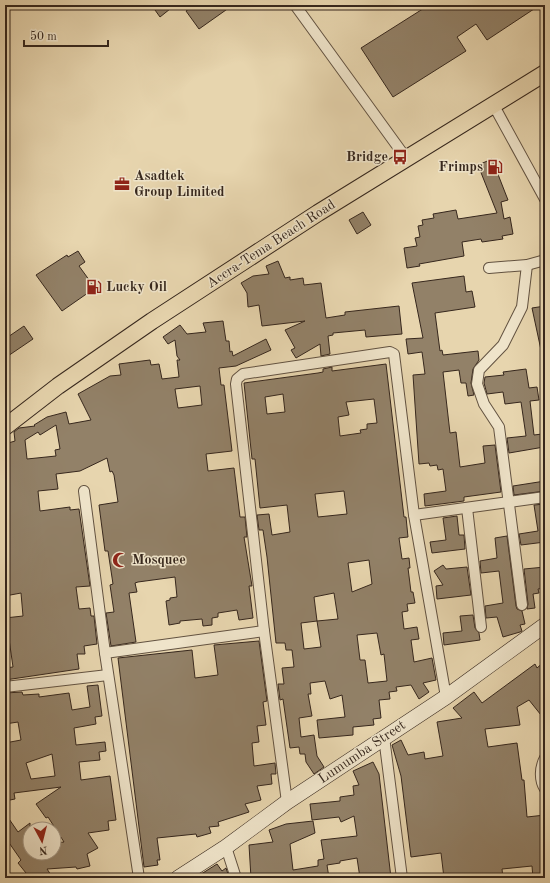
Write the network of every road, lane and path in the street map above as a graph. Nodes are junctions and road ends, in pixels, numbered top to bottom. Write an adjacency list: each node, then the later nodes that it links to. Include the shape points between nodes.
1 (295, 5): 4 (street)
2 (545, 73): 3 (main road, Accra-Tema Beach Road)
3 (493, 104): 4 (main road, Accra-Tema Beach Road); 5 (street)
4 (406, 158): 9 (main road, Accra-Tema Beach Road, via 152,321 58,386)
5 (545, 199)
6 (545, 260): 7 (street)
7 (527, 265): 8 (street); 12 (street, via 522,307 504,345 479,370 477,384 484,404 499,427)
8 (489, 268)
9 (5, 427)
10 (84, 491): 19 (street)
11 (545, 497): 12 (street)
12 (509, 503): 13 (street); 15 (street)
13 (466, 508): 14 (street); 17 (street)
14 (414, 515): 18 (street, via 394,354 390,352 240,376 236,384); 22 (street)
15 (522, 605)
16 (545, 625): 22 (main road, Lumumba Street)
17 (481, 627)
18 (264, 631): 19 (street); 26 (street)
19 (105, 653): 20 (street)
20 (108, 675): 21 (street); 28 (street)
21 (5, 687)
22 (446, 698): 23 (main road, Lumumba Street)
23 (384, 737): 26 (main road, Lumumba Street); 31 (street)
24 (545, 758): 25 (street, via 541,772 542,785)
25 (545, 789)
26 (287, 802): 27 (main road, Lumumba Street)
27 (226, 846): 29 (main road, Lumumba Street); 30 (street)
28 (139, 878)
29 (178, 878)
30 (236, 878)
31 (402, 878)

